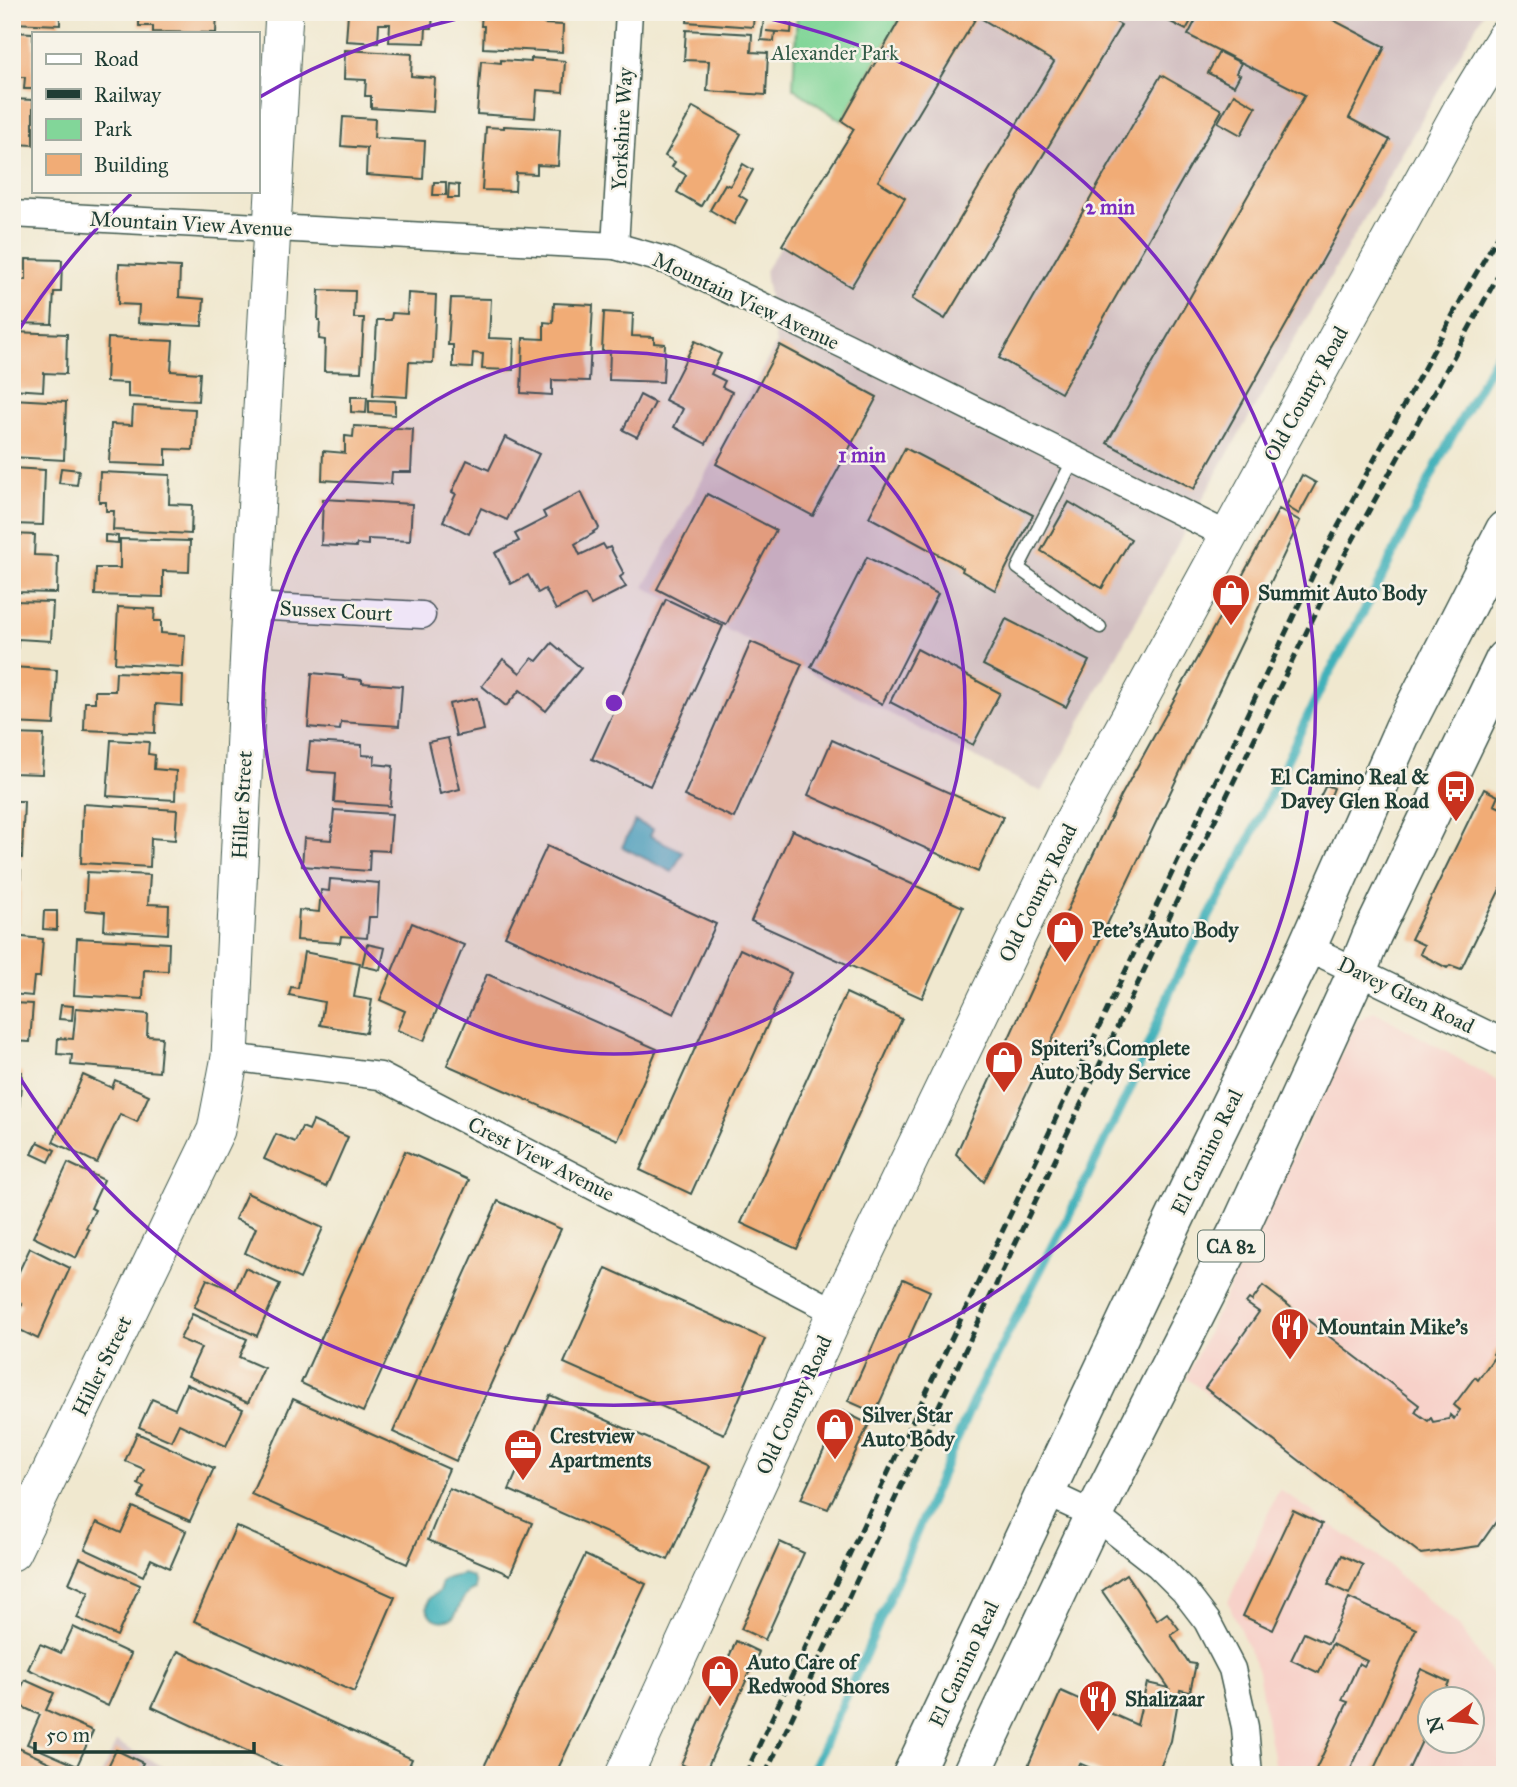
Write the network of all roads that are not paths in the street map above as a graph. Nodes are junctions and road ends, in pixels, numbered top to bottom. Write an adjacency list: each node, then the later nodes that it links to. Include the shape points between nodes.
1 (284, 12): 5 (street, Hiller Street)
2 (629, 12): 6 (street, Yorkshire Way)
3 (1505, 38): 9 (street, Old County Road)
4 (12, 215): 5 (street, Mountain View Avenue)
5 (273, 228): 6 (street, Mountain View Avenue); 10 (street, Hiller Street)
6 (615, 246): 7 (street, Mountain View Avenue, via 668,261)
7 (1074, 459): 9 (street, Mountain View Avenue); 12 (lane, via 1018,568)
8 (1505, 530): 14 (main road, El Camino Real / CA 82, via 1404,728)
9 (1228, 536): 18 (street, Old County Road, via 1068,830)
10 (251, 606): 11 (street, Sussex Court); 17 (street, Hiller Street)
11 (422, 615)
12 (1100, 627)
13 (1505, 659): 15 (main road, CA 82)
14 (1307, 947): 15 (street, Davey Glen Road); 19 (main road, El Camino Real / CA 82)
15 (1357, 972): 16 (street, Davey Glen Road); 20 (main road, CA 82, via 1243,1221)
16 (1505, 1043)
17 (230, 1057): 18 (street, Crest View Avenue, via 380,1076); 21 (street, Hiller Street, via 216,1130)
18 (836, 1312): 22 (street, Old County Road)
19 (1045, 1492): 20 (street); 23 (main road, El Camino Real / CA 82)
20 (1094, 1515): 24 (main road, CA 82); 25 (street, via 1158,1565 1207,1621 1232,1669 1245,1727)
21 (14, 1543)
22 (624, 1775)
23 (912, 1775)
24 (971, 1775)
25 (1249, 1775)

